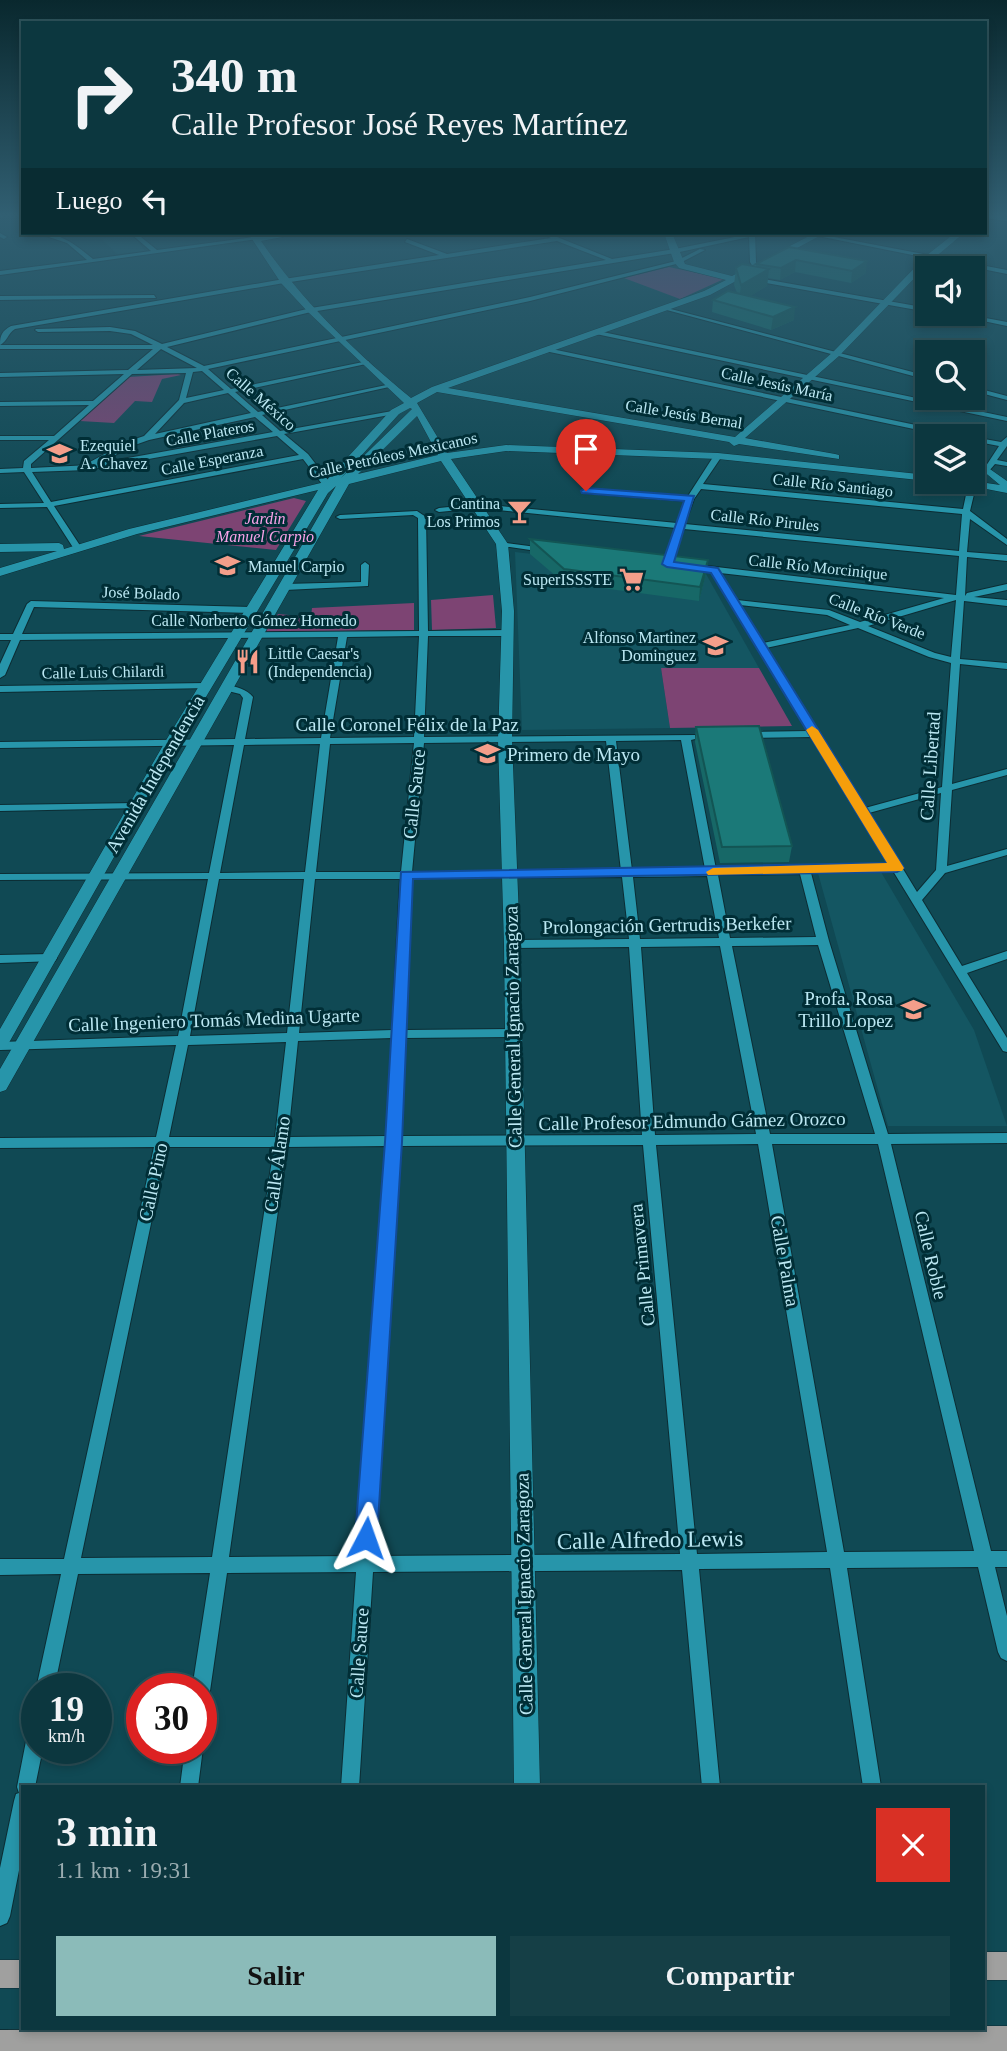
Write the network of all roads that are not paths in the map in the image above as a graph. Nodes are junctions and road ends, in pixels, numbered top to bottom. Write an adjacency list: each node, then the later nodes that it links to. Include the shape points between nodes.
1 (120, 309): 9 (street)
2 (319, 309): 6 (street)
3 (484, 309): 11 (street)
4 (665, 309): 10 (main road); 15 (street)
5 (880, 309): 15 (main road)
6 (311, 310): 11 (main road, Calle General Ignacio Zaragoza); 13 (street)
7 (985, 320): 8 (street)
8 (1007, 324)
9 (3, 331): 12 (street); 13 (street, Calle México, via 110,329 133,332)
10 (598, 333): 14 (main road); 22 (street)
11 (341, 339): 16 (main road, Calle General Ignacio Zaragoza); 17 (street)
12 (0, 345): 13 (street)
13 (159, 346): 17 (street, Calle México); 19 (street)
14 (547, 350): 24 (main road); 28 (street, Calle Jesús María)
15 (836, 354): 20 (street); 22 (main road)
16 (366, 362): 23 (main road, Calle General Ignacio Zaragoza); 25 (street)
17 (202, 368): 18 (street); 25 (street, Calle México)
18 (190, 371): 19 (street); 29 (street)
19 (129, 374): 21 (street); 30 (street)
20 (915, 374)
21 (0, 375)
22 (810, 377): 28 (main road); 35 (street)
23 (389, 385): 32 (main road, Calle General Ignacio Zaragoza); 34 (street)
24 (435, 389): 32 (main road); 41 (main road, Calle Jesús Bernal)
25 (231, 391): 29 (street); 34 (street, Calle México)
26 (985, 392): 27 (street)
27 (1007, 398)
28 (783, 399): 36 (street, Calle Jesús María); 41 (main road)
29 (182, 401): 40 (street)
30 (95, 403): 31 (street); 39 (street)
31 (0, 404)
32 (415, 405): 33 (main road, Avenida Independencia); 47 (main road, Calle General Ignacio Zaragoza); 57 (main road, Avenida Independencia)
33 (396, 412): 37 (street, Calle Plateros); 59 (main road, Avenida Independencia)
34 (258, 415): 37 (street, Calle México); 40 (street)
35 (1007, 419)
36 (915, 427)
37 (281, 435): 45 (street, Calle México); 51 (street, Calle Plateros)
38 (0, 438): 39 (street)
39 (56, 438): 53 (street, via 27,463)
40 (147, 438): 51 (street)
41 (739, 439): 44 (main road, Calle Jesús Bernal); 46 (main road)
42 (985, 440): 43 (street)
43 (1005, 442): 50 (street)
44 (790, 448): 48 (main road); 55 (main road, Calle Jesús Bernal)
45 (305, 456): 59 (street, Calle México); 65 (street, Calle Esperanza)
46 (718, 456): 47 (main road, Calle Petróleos Mexicanos, via 506,448); 48 (main road, Calle Petróleos Mexicanos); 60 (street)
47 (444, 457): 57 (main road, Calle Petróleos Mexicanos); 67 (main road, Calle General Ignacio Zaragoza)
48 (782, 462): 56 (main road, Calle Petróleos Mexicanos)
49 (1007, 464): 50 (street)
50 (990, 466): 54 (street); 61 (main road)
51 (87, 468): 53 (street, Calle Plateros)
52 (0, 471): 53 (street)
53 (27, 471): 65 (street)
54 (985, 471)
55 (915, 473)
56 (915, 475)
57 (344, 482): 59 (main road, Calle Petróleos Mexicanos); 86 (main road, Avenida Independencia)
58 (985, 485): 61 (main road)
59 (328, 486): 74 (main road, Calle Petróleos Mexicanos); 91 (main road, Avenida Independencia)
60 (697, 486): 64 (street); 69 (street, Calle Río Santiago)
61 (1007, 488)
62 (586, 491): 64 (street)
63 (970, 494): 69 (street, Calle Libertad)
64 (690, 499): 71 (street)
65 (48, 505): 66 (street, Calle Esperanza); 74 (street)
66 (0, 506)
67 (479, 506): 68 (street, Calle Río Pirules); 71 (street, Calle Río Pirules); 73 (main road, Calle General Ignacio Zaragoza)
68 (439, 510)
69 (966, 512): 72 (street); 77 (street, Calle Libertad)
70 (340, 516): 94 (street, Calle Sauce, via 420,514)
71 (682, 526): 77 (street, Calle Río Pirules); 80 (street)
72 (1007, 543)
73 (502, 544): 76 (street); 93 (main road, Calle General Ignacio Zaragoza)
74 (77, 547): 75 (main road); 85 (main road, Calle Petróleos Mexicanos)
75 (0, 548)
76 (557, 551)
77 (963, 554): 78 (street, Calle Río Pirules); 88 (street, Calle Libertad)
78 (1007, 558)
79 (653, 562): 80 (street)
80 (667, 564): 82 (street)
81 (365, 565): 86 (street, via 365,584)
82 (679, 566)
83 (703, 568): 84 (street, Calle Río Morcinique)
84 (714, 570): 88 (street, Calle Río Morcinique); 89 (street)
85 (0, 572)
86 (285, 587): 95 (main road, Avenida Independencia)
87 (1007, 587): 88 (street)
88 (959, 597): 90 (street, Calle Río Morcinique); 92 (street); 101 (street, Calle Libertad)
89 (734, 601): 92 (street, Calle Río Verde, via 817,610); 100 (street)
90 (1007, 603)
91 (251, 610): 96 (street, José Bolado, via 31,604); 97 (main road, Avenida Independencia)
92 (860, 625): 100 (street); 101 (street, Calle Río Verde)
93 (508, 633): 94 (street, Calle Norberto Gómez Hornedo); 112 (main road, Calle General Ignacio Zaragoza)
94 (424, 634): 98 (street, Calle Norberto Gómez Hornedo); 114 (street, Calle Sauce)
95 (258, 635): 97 (street, Calle Norberto Gómez Hornedo); 98 (street, Calle Norberto Gómez Hornedo); 105 (main road, Avenida Independencia)
96 (16, 636): 97 (street, Calle Norberto Gómez Hornedo); 99 (street, Calle Norberto Gómez Hornedo); 103 (street)
97 (237, 636): 104 (main road, Avenida Independencia)
98 (343, 636): 113 (street, Calle Álamo)
99 (0, 637)
100 (761, 646): 107 (street)
101 (955, 661): 102 (street, Calle Río Verde); 120 (street, Calle Libertad)
102 (1007, 666)
103 (0, 675)
104 (206, 686): 106 (street, Calle Luis Chilardi); 115 (main road, Avenida Independencia)
105 (227, 688): 116 (main road, Avenida Independencia); 117 (street, Calle Pino, via 248,696)
106 (0, 689)
107 (814, 734): 109 (street); 123 (street)
108 (710, 736): 110 (street, Calle Coronel Félix de la Paz)
109 (734, 736)
110 (685, 737): 111 (street, Calle Coronel Félix de la Paz); 127 (street, Calle Palma)
111 (611, 739): 112 (street, Calle Coronel Félix de la Paz); 129 (street, Calle Primavera)
112 (505, 740): 114 (street, Calle Coronel Félix de la Paz); 132 (main road, Calle General Ignacio Zaragoza)
113 (324, 741): 114 (street, Calle Coronel Félix de la Paz); 117 (street, Calle Coronel Félix de la Paz); 135 (street, Calle Álamo)
114 (419, 741): 131 (street, Calle Sauce)
115 (172, 742): 116 (street, Calle Coronel Félix de la Paz); 118 (street, Calle Coronel Félix de la Paz); 121 (main road, Avenida Independencia)
116 (194, 743): 117 (street, Calle Coronel Félix de la Paz); 134 (main road, Avenida Independencia)
117 (241, 743): 130 (street, Calle Pino)
118 (0, 744)
119 (1007, 772): 120 (street)
120 (945, 789): 123 (street); 128 (street, Calle Libertad)
121 (137, 806): 122 (street); 133 (main road, Avenida Independencia)
122 (0, 808)
123 (862, 811): 125 (street)
124 (1007, 852): 128 (street)
125 (897, 868): 126 (street); 137 (street)
126 (806, 871): 127 (street); 138 (street, Calle Roble)
127 (710, 872): 129 (street); 139 (street, Calle Palma)
128 (941, 872): 137 (street)
129 (625, 874): 132 (street); 141 (street, Calle Primavera)
130 (212, 875): 134 (street); 135 (street); 149 (street, Calle Pino)
131 (406, 875): 132 (street); 135 (street); 147 (street, Calle Sauce)
132 (509, 875): 140 (main road, Calle General Ignacio Zaragoza)
133 (96, 876): 134 (street); 136 (street); 144 (main road, Avenida Independencia)
134 (119, 876): 151 (main road, Avenida Independencia)
135 (308, 876): 148 (street, Calle Álamo)
136 (0, 877)
137 (917, 899): 145 (street)
138 (823, 941): 139 (street, Prolongación Gertrudis Berkefer); 154 (street, Calle Roble)
139 (726, 943): 141 (street, Prolongación Gertrudis Berkefer); 156 (street, Calle Palma)
140 (512, 944): 141 (street, Prolongación Gertrudis Berkefer); 146 (main road, Calle General Ignacio Zaragoza)
141 (635, 944): 158 (street, Calle Primavera)
142 (1007, 955): 145 (street)
143 (0, 958): 144 (street)
144 (51, 958): 150 (main road, Avenida Independencia)
145 (959, 971): 152 (street)
146 (513, 1033): 147 (street, Calle Ingeniero Tomás Medina Ugarte); 161 (main road, Calle General Ignacio Zaragoza)
147 (398, 1034): 148 (street, Calle Ingeniero Tomás Medina Ugarte); 160 (street, Calle Sauce)
148 (293, 1037): 149 (street, Calle Ingeniero Tomás Medina Ugarte); 157 (street, Calle Álamo)
149 (183, 1040): 151 (street, Calle Ingeniero Tomás Medina Ugarte); 159 (street, Calle Pino)
150 (0, 1045): 151 (street, Calle Ingeniero Tomás Medina Ugarte)
151 (22, 1045): 153 (main road, Avenida Independencia)
152 (1007, 1048)
153 (0, 1085)
154 (883, 1138): 155 (street, Calle Profesor Edmundo Gámez Orozco); 156 (street, Calle Profesor Edmundo Gámez Orozco); 163 (street, Calle Roble)
155 (1007, 1138)
156 (764, 1139): 158 (street, Calle Profesor Edmundo Gámez Orozco); 165 (street, Calle Palma)
157 (281, 1141): 159 (street, Calle Profesor Edmundo Gámez Orozco); 160 (street, Calle Profesor Edmundo Gámez Orozco); 169 (street, Calle Álamo)
158 (649, 1141): 161 (street, Calle Profesor Edmundo Gámez Orozco); 166 (street, Calle Primavera)
159 (162, 1142): 162 (street, Calle Profesor Edmundo Gámez Orozco); 170 (street, Calle Pino)
160 (393, 1142): 161 (street, Calle Profesor Edmundo Gámez Orozco); 167 (street, Calle Sauce)
161 (515, 1142): 168 (main road, Calle General Ignacio Zaragoza)
162 (0, 1143)
163 (983, 1559): 164 (street, Calle Alfredo Lewis); 165 (street, Calle Alfredo Lewis); 172 (street, Calle Roble)
164 (1007, 1559)
165 (837, 1561): 166 (street, Calle Alfredo Lewis); 182 (street, Calle Palma)
166 (691, 1562): 168 (street, Calle Alfredo Lewis); 181 (street, Calle Primavera)
167 (364, 1564): 168 (street, Calle Alfredo Lewis); 169 (street, Calle Alfredo Lewis); 179 (street, Calle Sauce)
168 (524, 1564): 180 (main road, Calle General Ignacio Zaragoza)
169 (217, 1565): 170 (street, Calle Alfredo Lewis); 174 (street, Calle Álamo)
170 (69, 1566): 171 (street, Calle Alfredo Lewis); 173 (street, Calle Pino)
171 (0, 1567)
172 (1007, 1652)
173 (48, 1673)
174 (203, 1673)
175 (31, 1764): 177 (street)
176 (192, 1764): 178 (street)
177 (26, 1785)
178 (189, 1785)
179 (350, 1785)
180 (527, 1785)
181 (711, 1785)
182 (872, 1785)
183 (21, 1811): 184 (street)
184 (0, 1916)
185 (985, 1966): 186 (main road)
186 (1007, 1966)
187 (0, 1974): 188 (main road)
188 (21, 1974)
189 (532, 2041): 192 (main road); 193 (main road)
190 (1007, 2041): 193 (main road)
191 (0, 2045): 194 (main road)
192 (323, 2047): 194 (main road)
193 (924, 2047)
194 (152, 2048)

